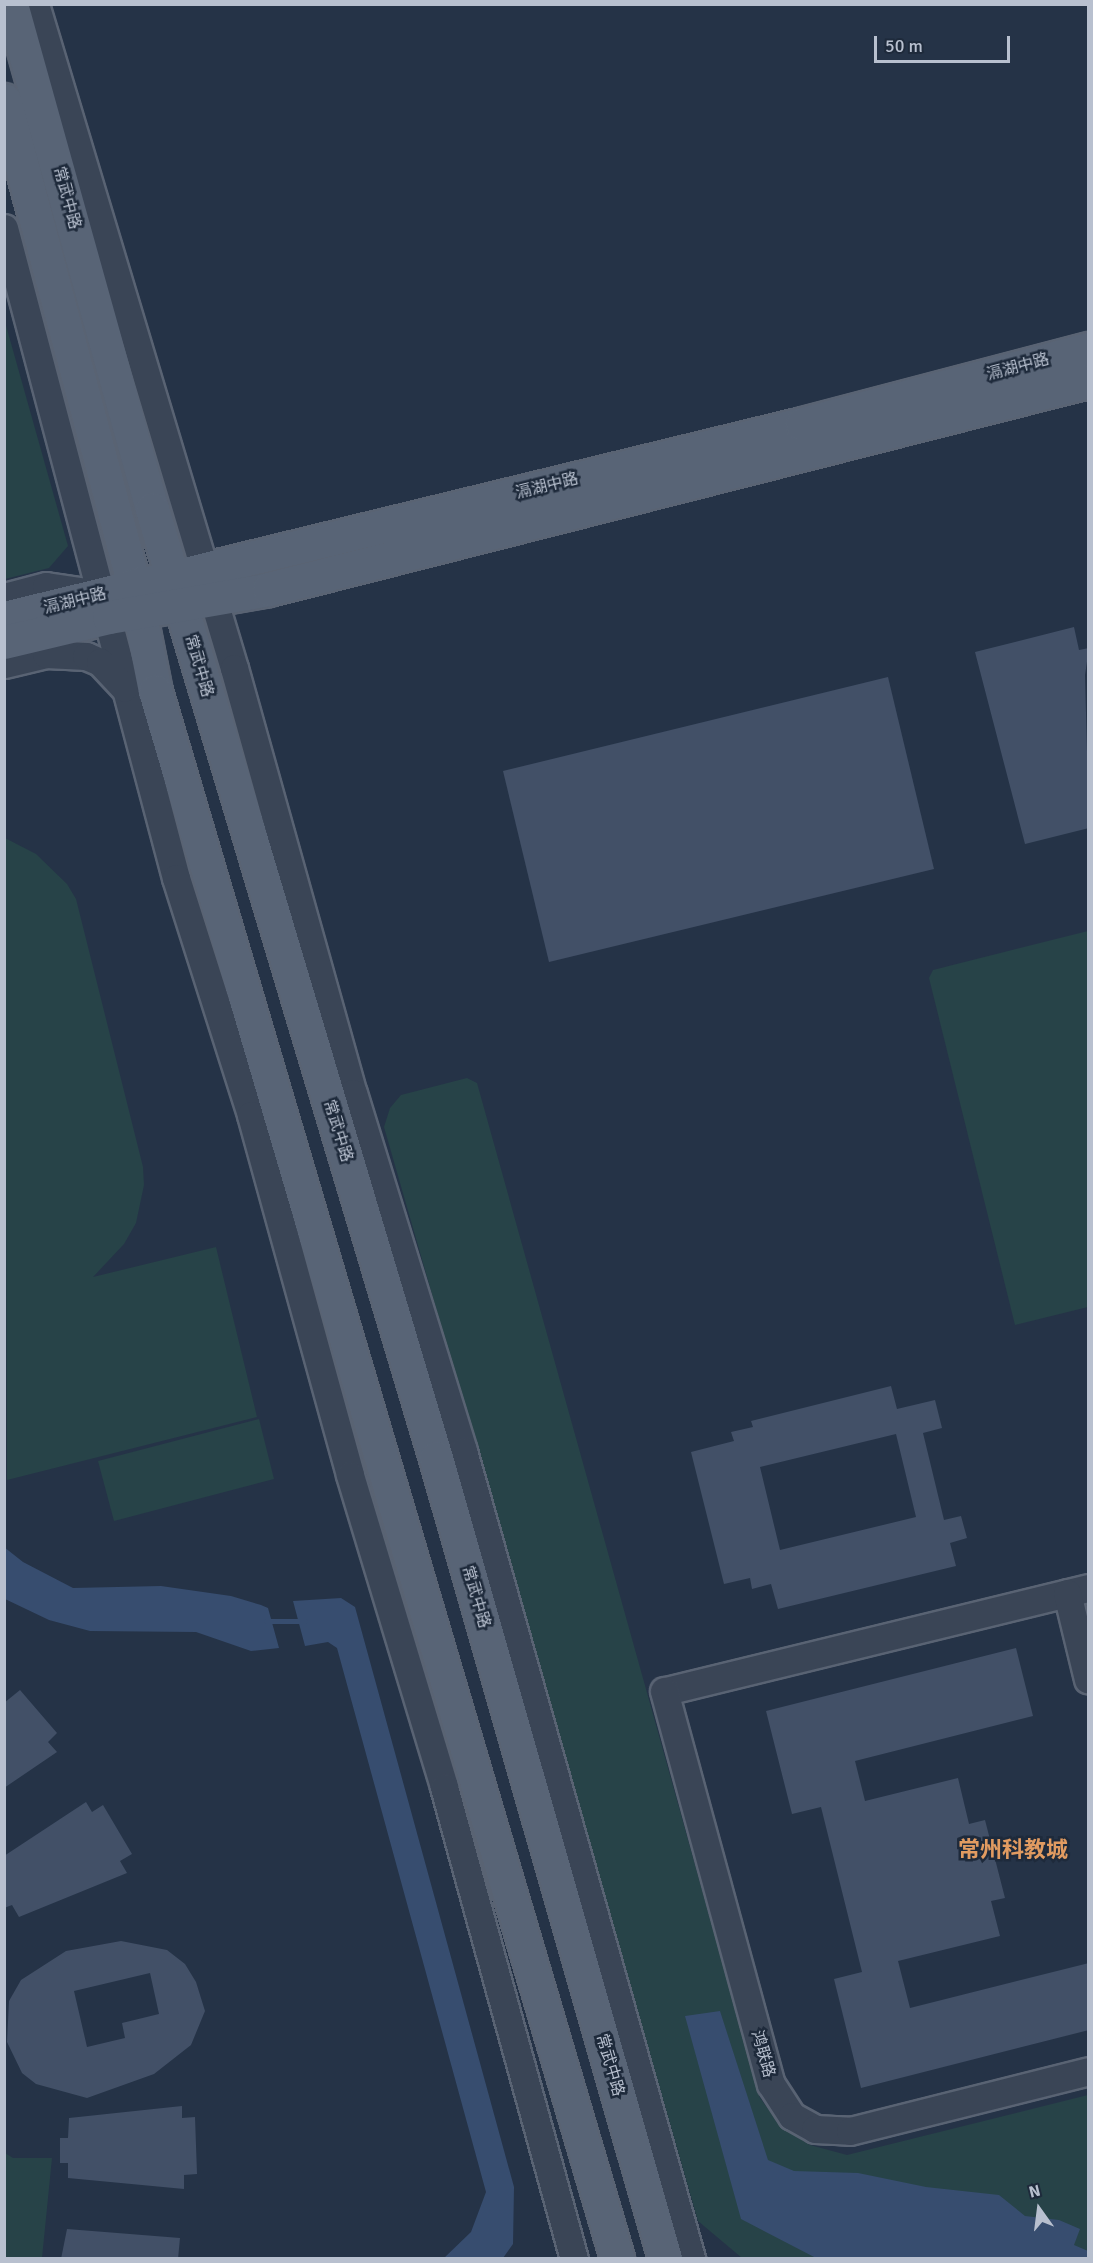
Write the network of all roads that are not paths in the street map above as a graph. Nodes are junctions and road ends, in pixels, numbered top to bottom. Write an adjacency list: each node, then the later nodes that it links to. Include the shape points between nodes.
1 (11, 4): 5 (main road, 常武中路)
2 (36, 4): 3 (street)
3 (64, 99): 5 (main road); 6 (street)
4 (4, 100): 12 (main road)
5 (50, 137): 6 (main road); 10 (main road, 常武中路)
6 (84, 169): 10 (street)
7 (4, 228): 12 (street)
8 (1089, 349): 10 (main road, 滆湖中路)
9 (1089, 381): 10 (main road, 滆湖中路, via 269,589)
10 (192, 587): 12 (main road, 滆湖中路); 22 (main road, 常武中路); 23 (street, via 463,1451)
11 (4, 597): 12 (street, via 46,586)
12 (121, 602): 13 (main road, 滆湖中路); 14 (main road, 滆湖中路); 16 (street); 21 (main road, via 155,691)
13 (4, 618)
14 (4, 642)
15 (4, 664): 16 (street, via 46,654 86,656 116,676)
16 (128, 694): 20 (street, via 176,878 251,1115 350,1475 444,1787)
17 (1078, 1591): 18 (street); 19 (street, 鸿联路, via 664,1691 771,2084 792,2116 815,2129 850,2131)
18 (1089, 1679)
19 (1089, 2072)
20 (574, 2259)
21 (616, 2259)
22 (665, 2259)
23 (691, 2259)

